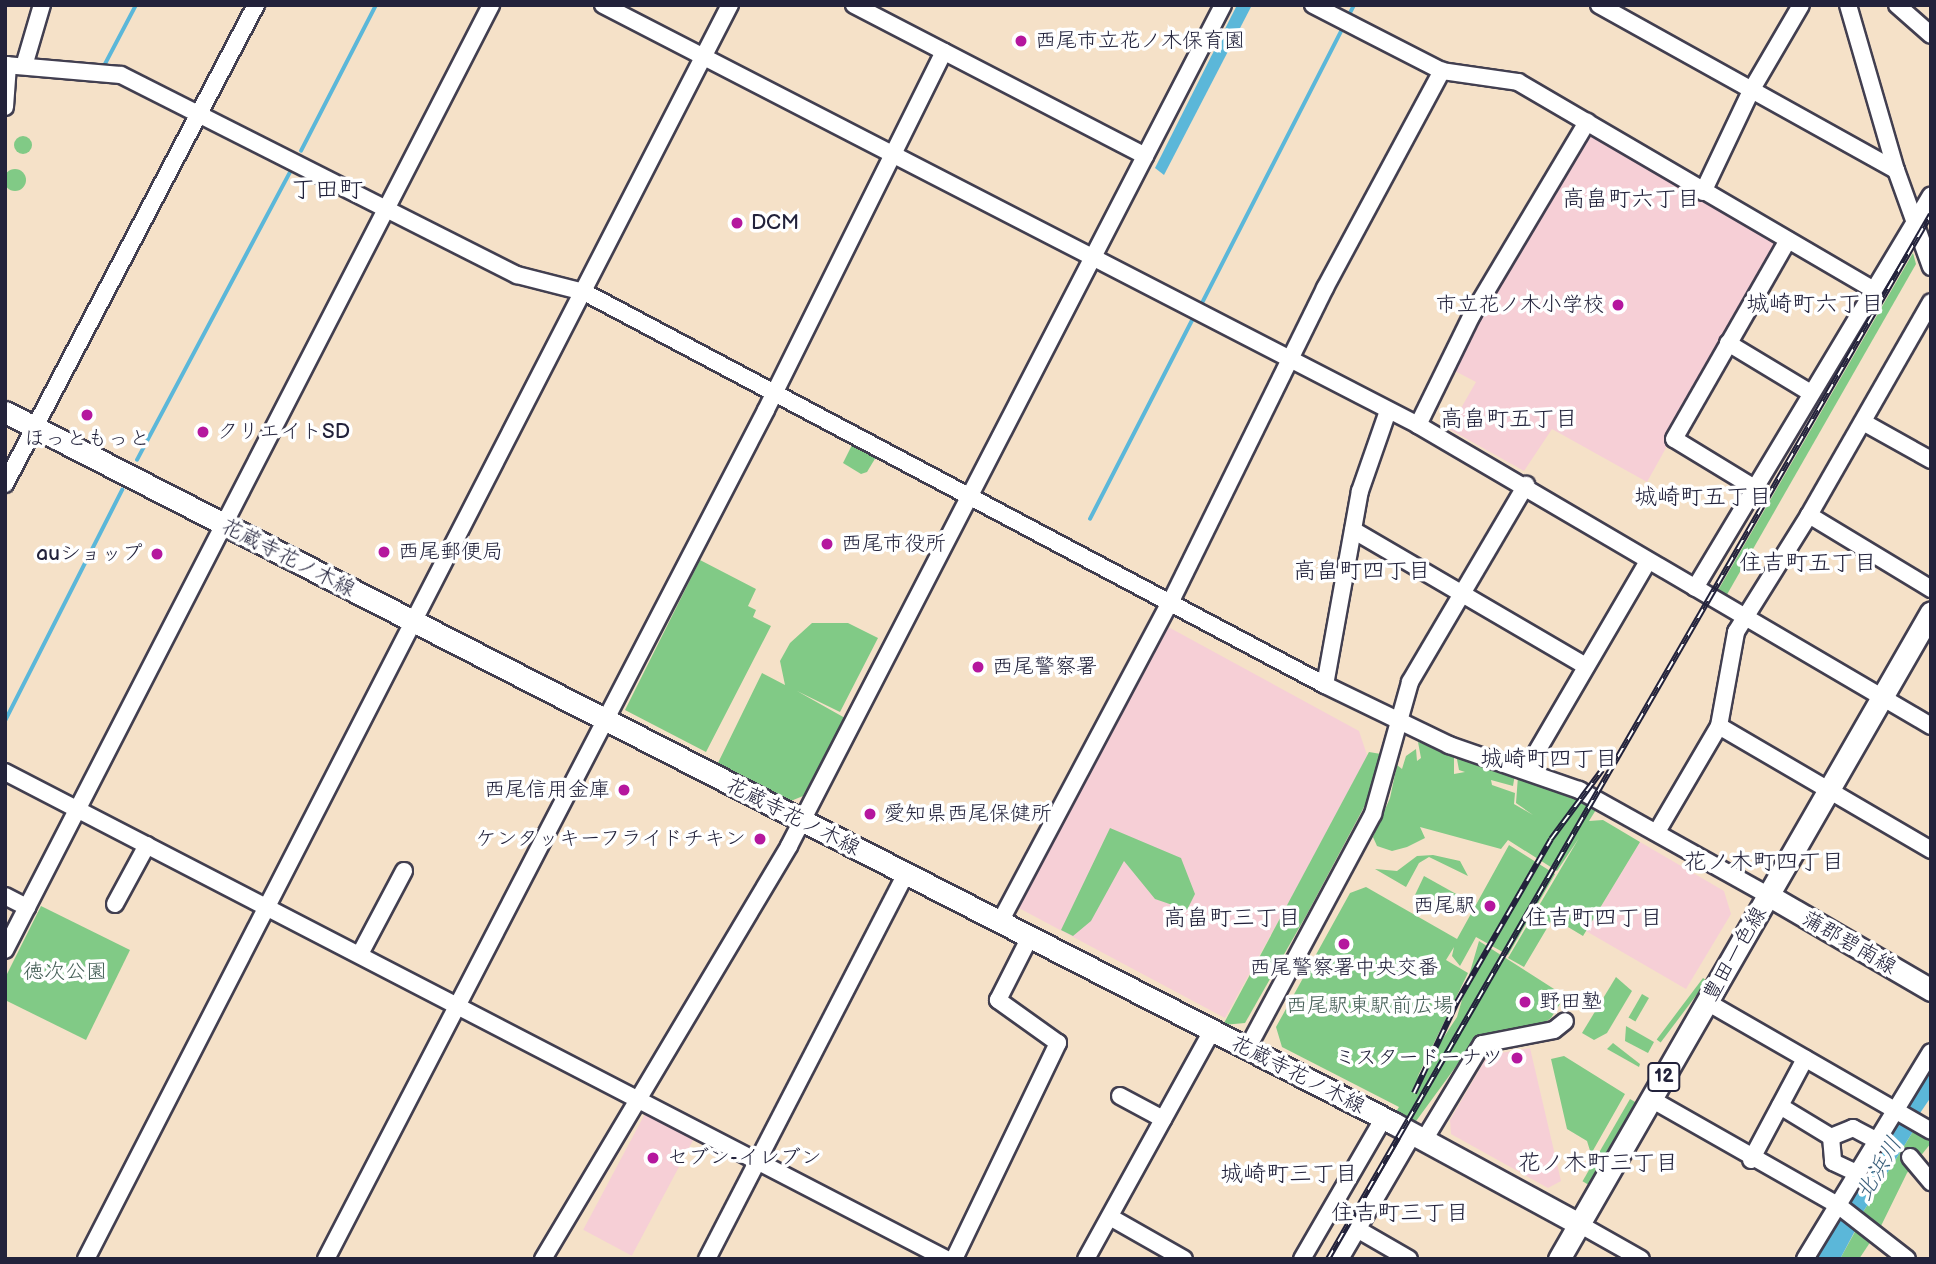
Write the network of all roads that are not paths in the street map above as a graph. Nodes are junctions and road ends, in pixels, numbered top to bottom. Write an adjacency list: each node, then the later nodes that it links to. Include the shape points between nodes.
1 (42, 5): 16 (street)
2 (256, 5): 20 (street)
3 (491, 5): 27 (street)
4 (603, 5): 15 (street)
5 (730, 5): 15 (street)
6 (854, 5): 14 (street)
7 (1223, 5): 23 (street)
8 (1313, 5): 17 (street)
9 (1599, 5): 18 (street)
10 (1801, 5): 18 (street)
11 (1848, 5): 24 (street)
12 (1897, 5): 13 (street)
13 (1931, 36)
14 (944, 52): 22 (street); 23 (street)
15 (703, 57): 22 (street); 33 (street)
16 (12, 65): 19 (street); 20 (street, via 121,75)
17 (1442, 71): 21 (street, via 1518,82); 36 (street)
18 (1752, 89): 24 (street); 25 (street)
19 (5, 107)
20 (198, 111): 27 (street); 43 (street)
21 (1587, 122): 25 (street); 42 (street, via 1472,315)
22 (893, 155): 30 (street); 37 (street)
23 (1145, 156): 30 (street)
24 (1896, 170): 28 (street)
25 (1703, 192): 29 (street)
26 (1931, 195): 28 (street)
27 (386, 208): 33 (street, via 517,275); 50 (street)
28 (1915, 219): 31 (street); 32 (street)
29 (1788, 240): 32 (street); 35 (street)
30 (1093, 256): 36 (street); 48 (street)
31 (1931, 267)
32 (1871, 288): 38 (street)
33 (584, 292): 37 (street); 59 (street)
34 (1931, 302): 41 (street)
35 (1728, 343): 38 (street); 47 (street, via 1674,439)
36 (1291, 359): 39 (street); 56 (street)
37 (774, 392): 48 (street); 63 (street)
38 (1811, 393): 47 (street)
39 (1388, 411): 42 (street); 51 (street, via 1370,455)
40 (5, 412): 43 (main road, 花蔵寺花ノ木線)
41 (1863, 422): 44 (street); 49 (street)
42 (1418, 425): 46 (street)
43 (35, 427): 45 (street); 50 (main road, 花蔵寺花ノ木線)
44 (1931, 460)
45 (5, 484)
46 (1526, 485): 52 (street); 55 (street)
47 (1753, 487): 53 (street)
48 (970, 495): 56 (street); 71 (street)
49 (1810, 516): 54 (street); 58 (street)
50 (224, 524): 59 (main road, 花蔵寺花ノ木線); 70 (street)
51 (1353, 530): 55 (street); 61 (street)
52 (1648, 561): 53 (street); 60 (street)
53 (1695, 588): 58 (street)
54 (1931, 589)
55 (1460, 594): 60 (street); 64 (street, via 1410,682)
56 (1171, 601): 61 (street); 82 (street)
57 (1931, 612): 62 (main road, 豊田一色線 / 12)
58 (1747, 618): 62 (street); 65 (street, via 1736,632)
59 (412, 622): 63 (main road, 花蔵寺花ノ木線); 80 (street)
60 (1586, 666): 67 (street)
61 (1325, 685): 64 (street)
62 (1883, 698): 66 (street); 69 (main road, 豊田一色線 / 12)
63 (605, 719): 71 (main road, 花蔵寺花ノ木線); 88 (street)
64 (1396, 720): 67 (street, via 1449,745); 91 (street, via 1373,814)
65 (1719, 726): 69 (street); 72 (street)
66 (1931, 726)
67 (1526, 770): 72 (street, via 1580,790)
68 (5, 772): 70 (street)
69 (1827, 789): 74 (street); 77 (main road, 豊田一色線 / 12)
70 (78, 810): 73 (street); 81 (street)
71 (803, 821): 76 (main road, 花蔵寺花ノ木線); 95 (street)
72 (1658, 830): 77 (street)
73 (147, 845): 79 (street); 80 (street)
74 (1931, 850)
75 (404, 871): 85 (street)
76 (906, 874): 82 (main road, 花蔵寺花ノ木線); 106 (street)
77 (1768, 895): 86 (main road, 蒲郡碧南線); 87 (main road, 豊田一色線 / 12)
78 (5, 897): 81 (street)
79 (115, 904)
80 (266, 906): 85 (street); 114 (street)
81 (27, 907): 84 (street)
82 (1000, 922): 83 (main road, 花蔵寺花ノ木線)
83 (1030, 937): 90 (main road, 花蔵寺花ノ木線); 119 (street, via 998,1000 1058,1043)
84 (8, 939)
85 (360, 954): 88 (street)
86 (1931, 990)
87 (1707, 1002): 93 (street); 96 (main road, 豊田一色線 / 12)
88 (457, 1006): 95 (street); 115 (street)
89 (1565, 1021): 102 (street, via 1554,1030 1482,1044)
90 (1212, 1031): 91 (main road, 花蔵寺花ノ木線); 99 (street)
91 (1247, 1049): 100 (main road, 花蔵寺花ノ木線)
92 (1931, 1052): 98 (street)
93 (1805, 1059): 97 (street); 98 (street)
94 (1120, 1096): 99 (street)
95 (638, 1098): 106 (street); 116 (street)
96 (1651, 1099): 107 (street); 112 (main road, 豊田一色線 / 12)
97 (1780, 1106): 103 (street); 107 (street)
98 (1894, 1111): 101 (street); 104 (street)
99 (1163, 1119): 111 (street)
100 (1383, 1119): 102 (main road, 花蔵寺花ノ木線); 122 (street)
101 (1928, 1129)
102 (1419, 1137): 112 (main road, 花蔵寺花ノ木線); 113 (street)
103 (1830, 1138): 104 (street, via 1853,1128); 108 (street, via 1833,1162)
104 (1877, 1142): 108 (street)
105 (1910, 1157): 109 (street)
106 (757, 1159): 117 (street); 118 (street)
107 (1751, 1160): 110 (street)
108 (1857, 1173): 110 (street)
109 (1931, 1182)
110 (1839, 1206): 127 (street); 128 (street)
111 (1110, 1217): 120 (street); 121 (street)
112 (1579, 1224): 125 (main road, 豊田一色線 / 12); 126 (street)
113 (1357, 1229): 123 (street); 124 (street)
114 (86, 1259)
115 (326, 1259)
116 (543, 1259)
117 (707, 1259)
118 (946, 1259)
119 (954, 1259)
120 (1086, 1259)
121 (1184, 1259)
122 (1302, 1259)
123 (1340, 1259)
124 (1409, 1259)
125 (1559, 1259)
126 (1641, 1259)
127 (1805, 1259)
128 (1907, 1259)

